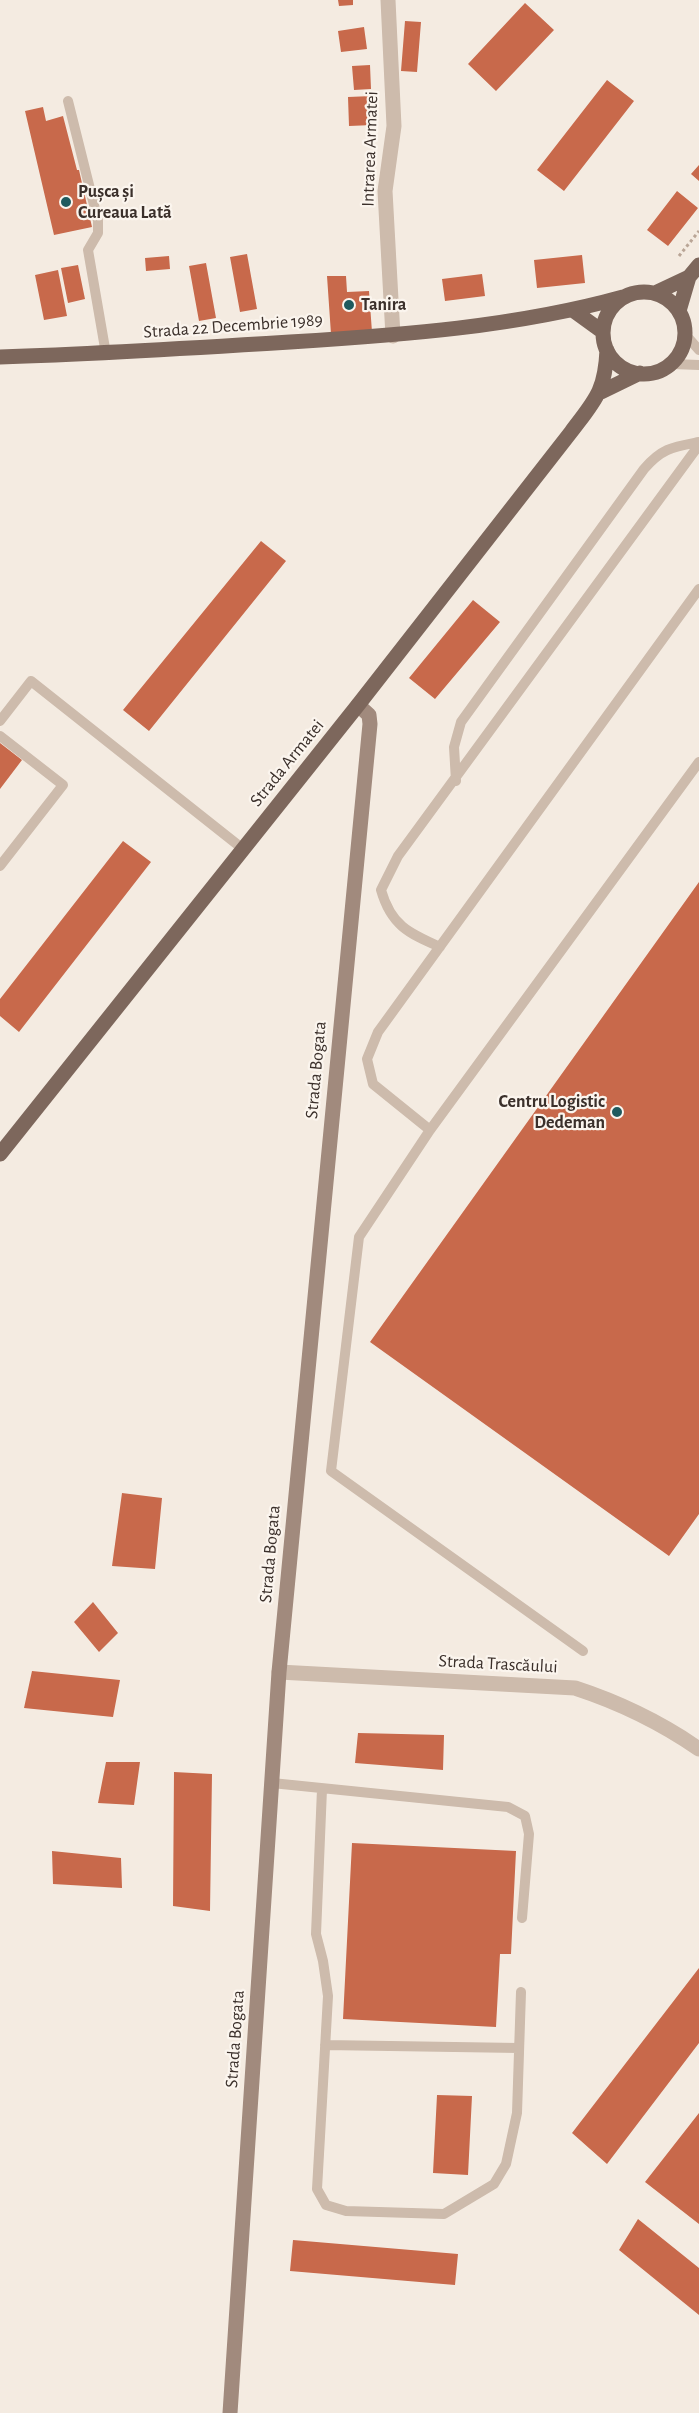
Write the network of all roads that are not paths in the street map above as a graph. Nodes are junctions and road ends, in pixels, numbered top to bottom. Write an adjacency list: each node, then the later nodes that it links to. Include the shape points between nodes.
1 (388, 0): 10 (street, Intrarea Armatei, via 394,126 385,190)
2 (68, 101): 13 (lane, via 98,221 98,233 88,249)
3 (694, 271): 4 (main road); 7 (main road)
4 (655, 293): 5 (main road, via 636,292); 7 (main road)
5 (623, 297): 6 (main road, Strada 22 Decembrie 1989); 8 (main road, via 609,312)
6 (574, 311): 8 (main road); 10 (main road, Strada 22 Decembrie 1989)
7 (679, 311): 9 (main road)
8 (603, 332): 11 (main road)
9 (685, 334): 12 (lane); 15 (main road)
10 (393, 336): 13 (main road, Strada 22 Decembrie 1989)
11 (607, 350): 17 (main road, via 621,367); 18 (main road, Strada Armatei)
12 (699, 350)
13 (106, 354): 14 (main road, Strada 22 Decembrie 1989)
14 (0, 357)
15 (672, 364): 16 (lane); 17 (main road, via 660,371)
16 (699, 365)
17 (640, 373): 18 (main road, Strada Armatei)
18 (601, 392): 21 (main road, Strada Armatei)
19 (699, 443): 25 (lane); 25 (lane, via 656,454 461,722 454,747)
20 (699, 589): 28 (lane)
21 (358, 705): 26 (main road, Strada Armatei); 32 (main road, Strada Bogata, via 369,715 370,724)
22 (0, 721): 26 (lane, via 31,681)
23 (0, 736): 27 (lane, via 63,785)
24 (699, 762): 29 (lane)
25 (456, 781): 28 (lane, via 398,856 381,890 387,911 409,933)
26 (243, 849): 30 (main road, Strada Armatei)
27 (0, 866)
28 (440, 946): 29 (lane, via 378,1032 367,1059 373,1084)
29 (430, 1130): 31 (lane, via 359,1237 331,1471)
30 (0, 1154)
31 (583, 1651)
32 (279, 1672): 33 (street, Strada Trascăului, via 575,1688 613,1700); 34 (main road, Strada Bogata)
33 (699, 1749)
34 (272, 1784): 35 (lane); 40 (main road, Strada Bogata)
35 (322, 1788): 36 (lane, via 508,1807 525,1816 529,1834); 38 (lane, via 316,1934 328,1996)
36 (522, 1918)
37 (521, 1992): 39 (lane)
38 (325, 2046): 39 (lane); 39 (lane, via 317,2189 326,2205 346,2211 444,2214 494,2184 506,2164 517,2113)
39 (519, 2048)
40 (230, 2413)

